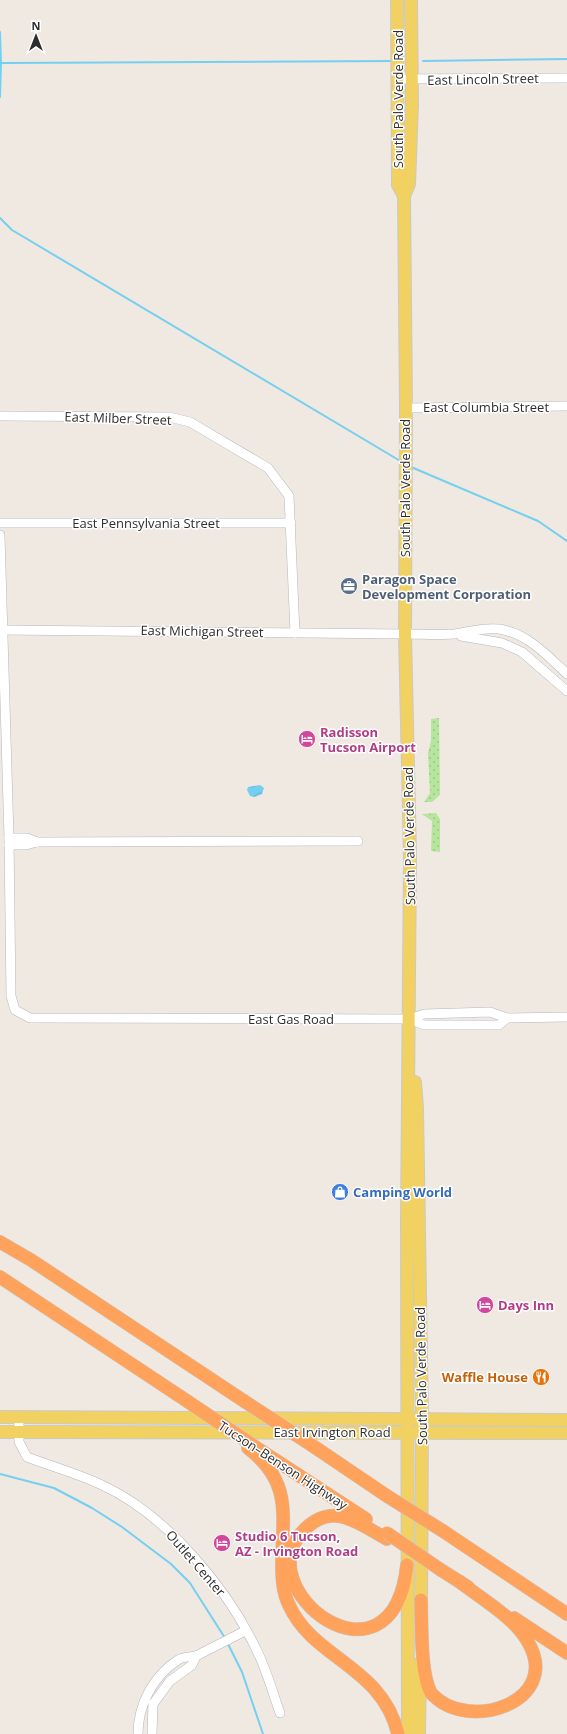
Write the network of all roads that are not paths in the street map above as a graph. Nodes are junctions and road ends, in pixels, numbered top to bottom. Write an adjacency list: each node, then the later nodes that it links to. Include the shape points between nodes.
1 (397, 0): 4 (main road, South Palo Verde Road)
2 (411, 0): 5 (main road, South Palo Verde Road)
3 (567, 78): 5 (street, East Lincoln Street)
4 (398, 79): 5 (street, East Lincoln Street); 6 (main road, South Palo Verde Road, via 398,185)
5 (411, 79): 6 (main road, South Palo Verde Road, via 409,184)
6 (404, 196): 8 (main road, South Palo Verde Road)
7 (567, 406): 8 (street, East Columbia Street)
8 (406, 408): 15 (main road, South Palo Verde Road)
9 (0, 416): 10 (street, East Milber Street, via 169,417 190,422 268,468 289,496)
10 (291, 522): 11 (street, East Pennsylvania Street); 14 (street, East Milber Street)
11 (0, 523)
12 (0, 535): 13 (street)
13 (1, 630): 14 (street, East Michigan Street); 21 (street)
14 (295, 633): 15 (street, East Michigan Street)
15 (405, 634): 16 (street, East Michigan Street); 24 (main road, South Palo Verde Road, via 410,857)
16 (452, 634): 17 (street, via 483,628 500,629); 18 (street, via 502,643)
17 (522, 638): 18 (street); 19 (street, via 541,650)
18 (515, 649): 20 (street, via 546,671)
19 (567, 674)
20 (567, 691)
21 (9, 841): 22 (street, via 26,845 37,842); 24 (street, East Gas Road, via 11,996 15,1010 30,1018)
22 (358, 841)
23 (567, 1017): 24 (street, East Gas Road, via 507,1018 490,1012 424,1014)
24 (410, 1019): 25 (main road, South Palo Verde Road); 26 (main road, South Palo Verde Road, via 417,1108)
25 (408, 1143): 26 (main road, via 413,1150 413,1186); 31 (main road, South Palo Verde Road)
26 (419, 1208): 32 (main road, South Palo Verde Road)
27 (0, 1242): 44 (highway, bridge)
28 (0, 1277): 39 (highway, Tucson–Benson Highway, bridge, via 160,1383)
29 (0, 1417): 30 (main road, East Irvington Road)
30 (19, 1417): 31 (main road, East Irvington Road); 35 (street, Outlet Center)
31 (406, 1419): 32 (main road, East Irvington Road); 36 (main road, South Palo Verde Road)
32 (422, 1419): 33 (main road, East Irvington Road); 37 (main road, South Palo Verde Road)
33 (567, 1420)
34 (0, 1432): 35 (main road, East Irvington Road)
35 (19, 1432): 36 (main road, East Irvington Road); 45 (street, Outlet Center, via 19,1442 27,1457 104,1486 136,1505 165,1527 187,1549 220,1590)
36 (407, 1432): 37 (main road, East Irvington Road); 41 (main road, South Palo Verde Road)
37 (422, 1432): 38 (main road, East Irvington Road); 43 (main road, South Palo Verde Road)
38 (567, 1434)
39 (252, 1448): 40 (highway, Tucson–Benson Highway); 53 (highway, via 267,1464 280,1490 283,1509 282,1580 292,1612 306,1631 375,1689 390,1710)
40 (387, 1536): 41 (highway, via 344,1517 325,1518 313,1523 301,1533 292,1552 291,1572 299,1592 314,1610 332,1623 349,1628 370,1627 386,1618 397,1606); 42 (highway, Tucson–Benson Highway, bridge)
41 (407, 1564): 54 (main road, South Palo Verde Road)
42 (460, 1582): 43 (highway, via 515,1626 532,1651 535,1669 531,1687 519,1706 502,1718 484,1723 466,1722 452,1716 436,1702 425,1675); 46 (highway, Tucson–Benson Highway)
43 (421, 1600): 55 (main road, South Palo Verde Road)
44 (567, 1614)
45 (242, 1632): 47 (street); 50 (street, Outlet Center, via 264,1666)
46 (567, 1653)
47 (196, 1656): 48 (street, via 179,1660 160,1675); 49 (street, via 192,1665 170,1681)
48 (149, 1692): 49 (street); 51 (street, via 141,1706)
49 (157, 1699): 52 (street, via 153,1704)
50 (280, 1713)
51 (138, 1734)
52 (152, 1734)
53 (398, 1734)
54 (408, 1734)
55 (419, 1734)

